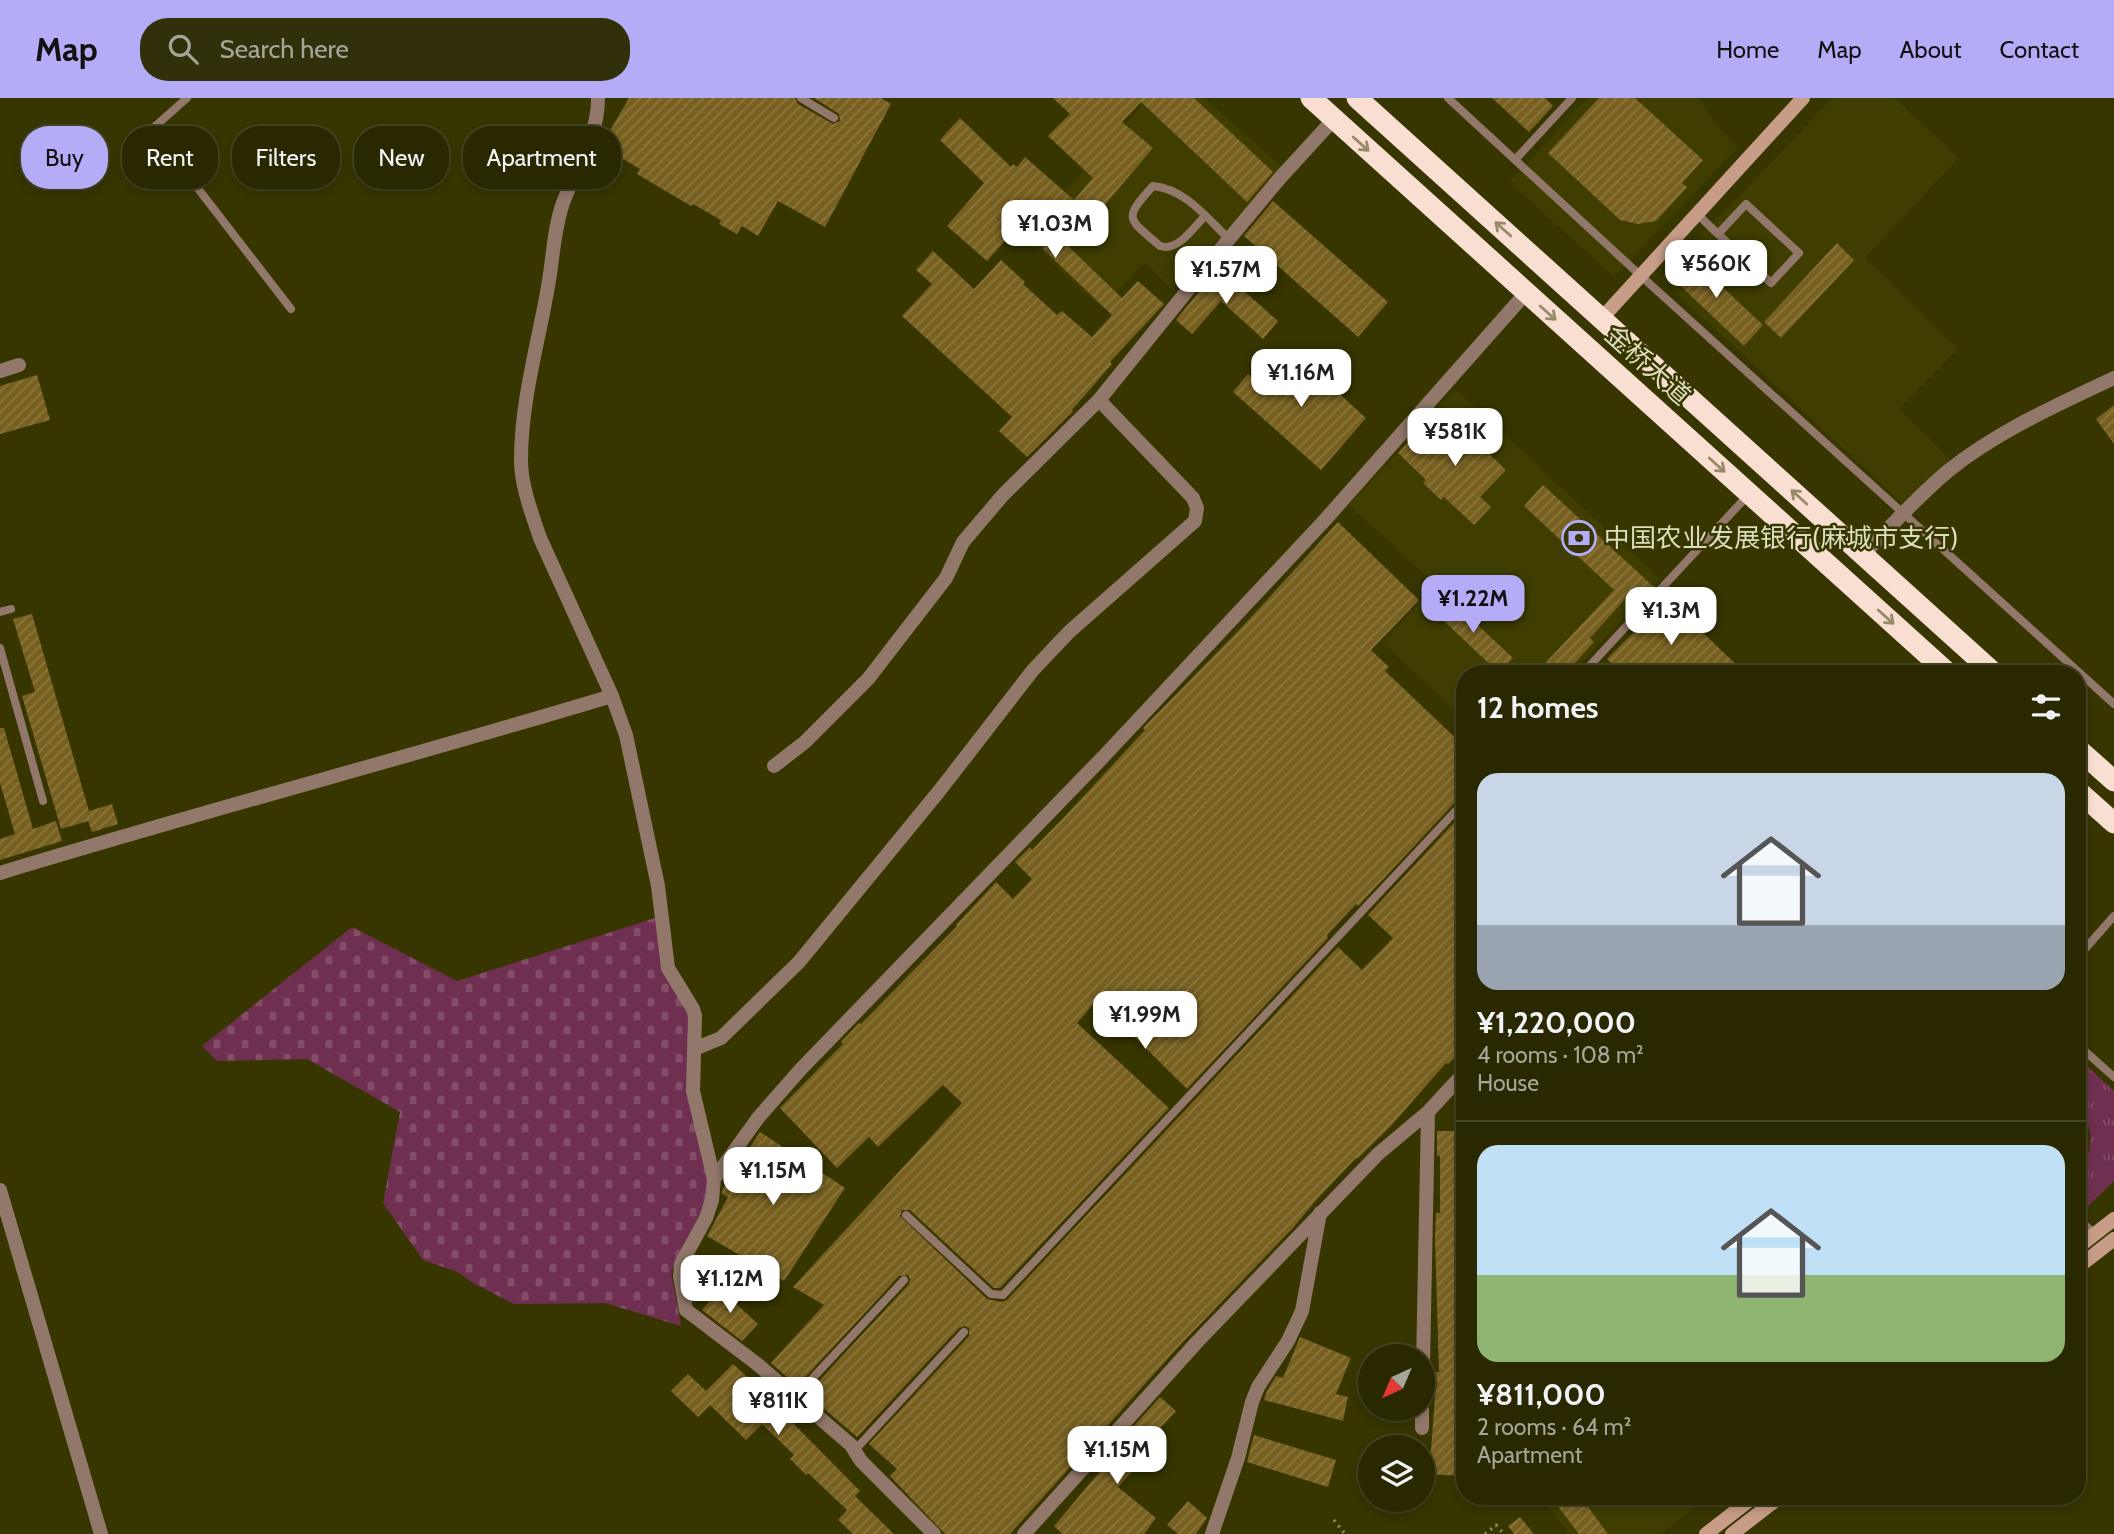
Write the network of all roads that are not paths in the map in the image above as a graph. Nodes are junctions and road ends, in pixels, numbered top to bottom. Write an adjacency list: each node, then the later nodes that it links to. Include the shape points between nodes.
1 (187, 98): 18 (lane, via 152,129)
2 (598, 98): 35 (street, via 595,130 557,225 526,393 521,463 540,538)
3 (801, 98): 9 (lane)
4 (1311, 98): 10 (highway, 金桥大道)
5 (1357, 98): 19 (highway, 金桥大道, one-way to 5)
6 (1448, 98): 11 (lane)
7 (1572, 98): 11 (lane)
8 (1803, 98): 12 (street)
9 (834, 118)
10 (1334, 119): 15 (street); 17 (highway, 金桥大道, one-way to 17)
11 (1515, 160): 16 (lane)
12 (1697, 214): 14 (lane); 16 (street)
13 (1205, 216): 13 (lane, via 1179,193 1153,186 1131,213 1133,222 1165,248 1177,244); 15 (lane)
14 (1718, 234): 14 (lane, via 1746,204 1799,253 1771,284)
15 (1229, 239): 23 (street)
16 (1641, 276): 19 (street); 25 (lane)
17 (1526, 293): 24 (highway, 金桥大道, one-way to 24); 52 (street, via 1315,531 800,1070 758,1118)
18 (291, 309)
19 (1602, 318): 26 (highway, 金桥大道, one-way to 19)
20 (19, 365): 21 (street)
21 (0, 371)
22 (2114, 378): 25 (street, via 1989,442 1950,470)
23 (1099, 400): 38 (street, via 1003,495 963,542 946,578 868,679); 47 (street, via 1193,498 1195,521 1069,632 1033,670 799,962 720,1038)
24 (1749, 494): 30 (lane); 31 (highway, 金桥大道, one-way to 31)
25 (1904, 514): 26 (street); 33 (lane)
26 (1863, 555): 32 (highway, 金桥大道)
27 (11, 610): 28 (lane)
28 (0, 612)
29 (0, 648): 41 (lane)
30 (1590, 665)
31 (1931, 665)
32 (1985, 665)
33 (2071, 665)
34 (2086, 679): 36 (lane)
35 (612, 696): 44 (street); 47 (street, via 626,735 658,886 668,968 695,1016)
36 (2114, 704)
37 (2086, 756): 39 (highway)
38 (774, 766)
39 (2114, 781)
40 (2086, 798): 43 (highway)
41 (43, 801)
42 (1456, 811): 55 (lane, via 1003,1295 991,1294)
43 (2114, 823)
44 (0, 873)
45 (2114, 916): 46 (lane)
46 (2086, 948)
47 (694, 1049): 52 (street, via 693,1091)
48 (2086, 1052): 49 (lane)
49 (2114, 1077)
50 (1456, 1082): 51 (street)
51 (1428, 1112): 54 (street, via 1378,1153); 64 (street)
52 (714, 1180): 65 (street, via 706,1218 681,1264 686,1310)
53 (0, 1190): 71 (street)
54 (1320, 1213): 73 (street); 74 (street, via 1302,1311 1258,1387)
55 (906, 1215)
56 (2114, 1219): 58 (street)
57 (2086, 1226): 58 (lane)
58 (2095, 1234): 60 (street)
59 (2114, 1240): 61 (street)
60 (2086, 1241)
61 (2086, 1261)
62 (904, 1280): 65 (lane)
63 (964, 1332): 68 (lane)
64 (1423, 1344)
65 (795, 1397): 68 (street)
66 (1422, 1421): 67 (street)
67 (1422, 1428)
68 (855, 1451): 72 (street)
69 (1743, 1505): 75 (street)
70 (1769, 1505): 76 (street)
71 (101, 1534)
72 (934, 1534)
73 (1024, 1534)
74 (1212, 1534)
75 (1706, 1534)
76 (1732, 1534)

